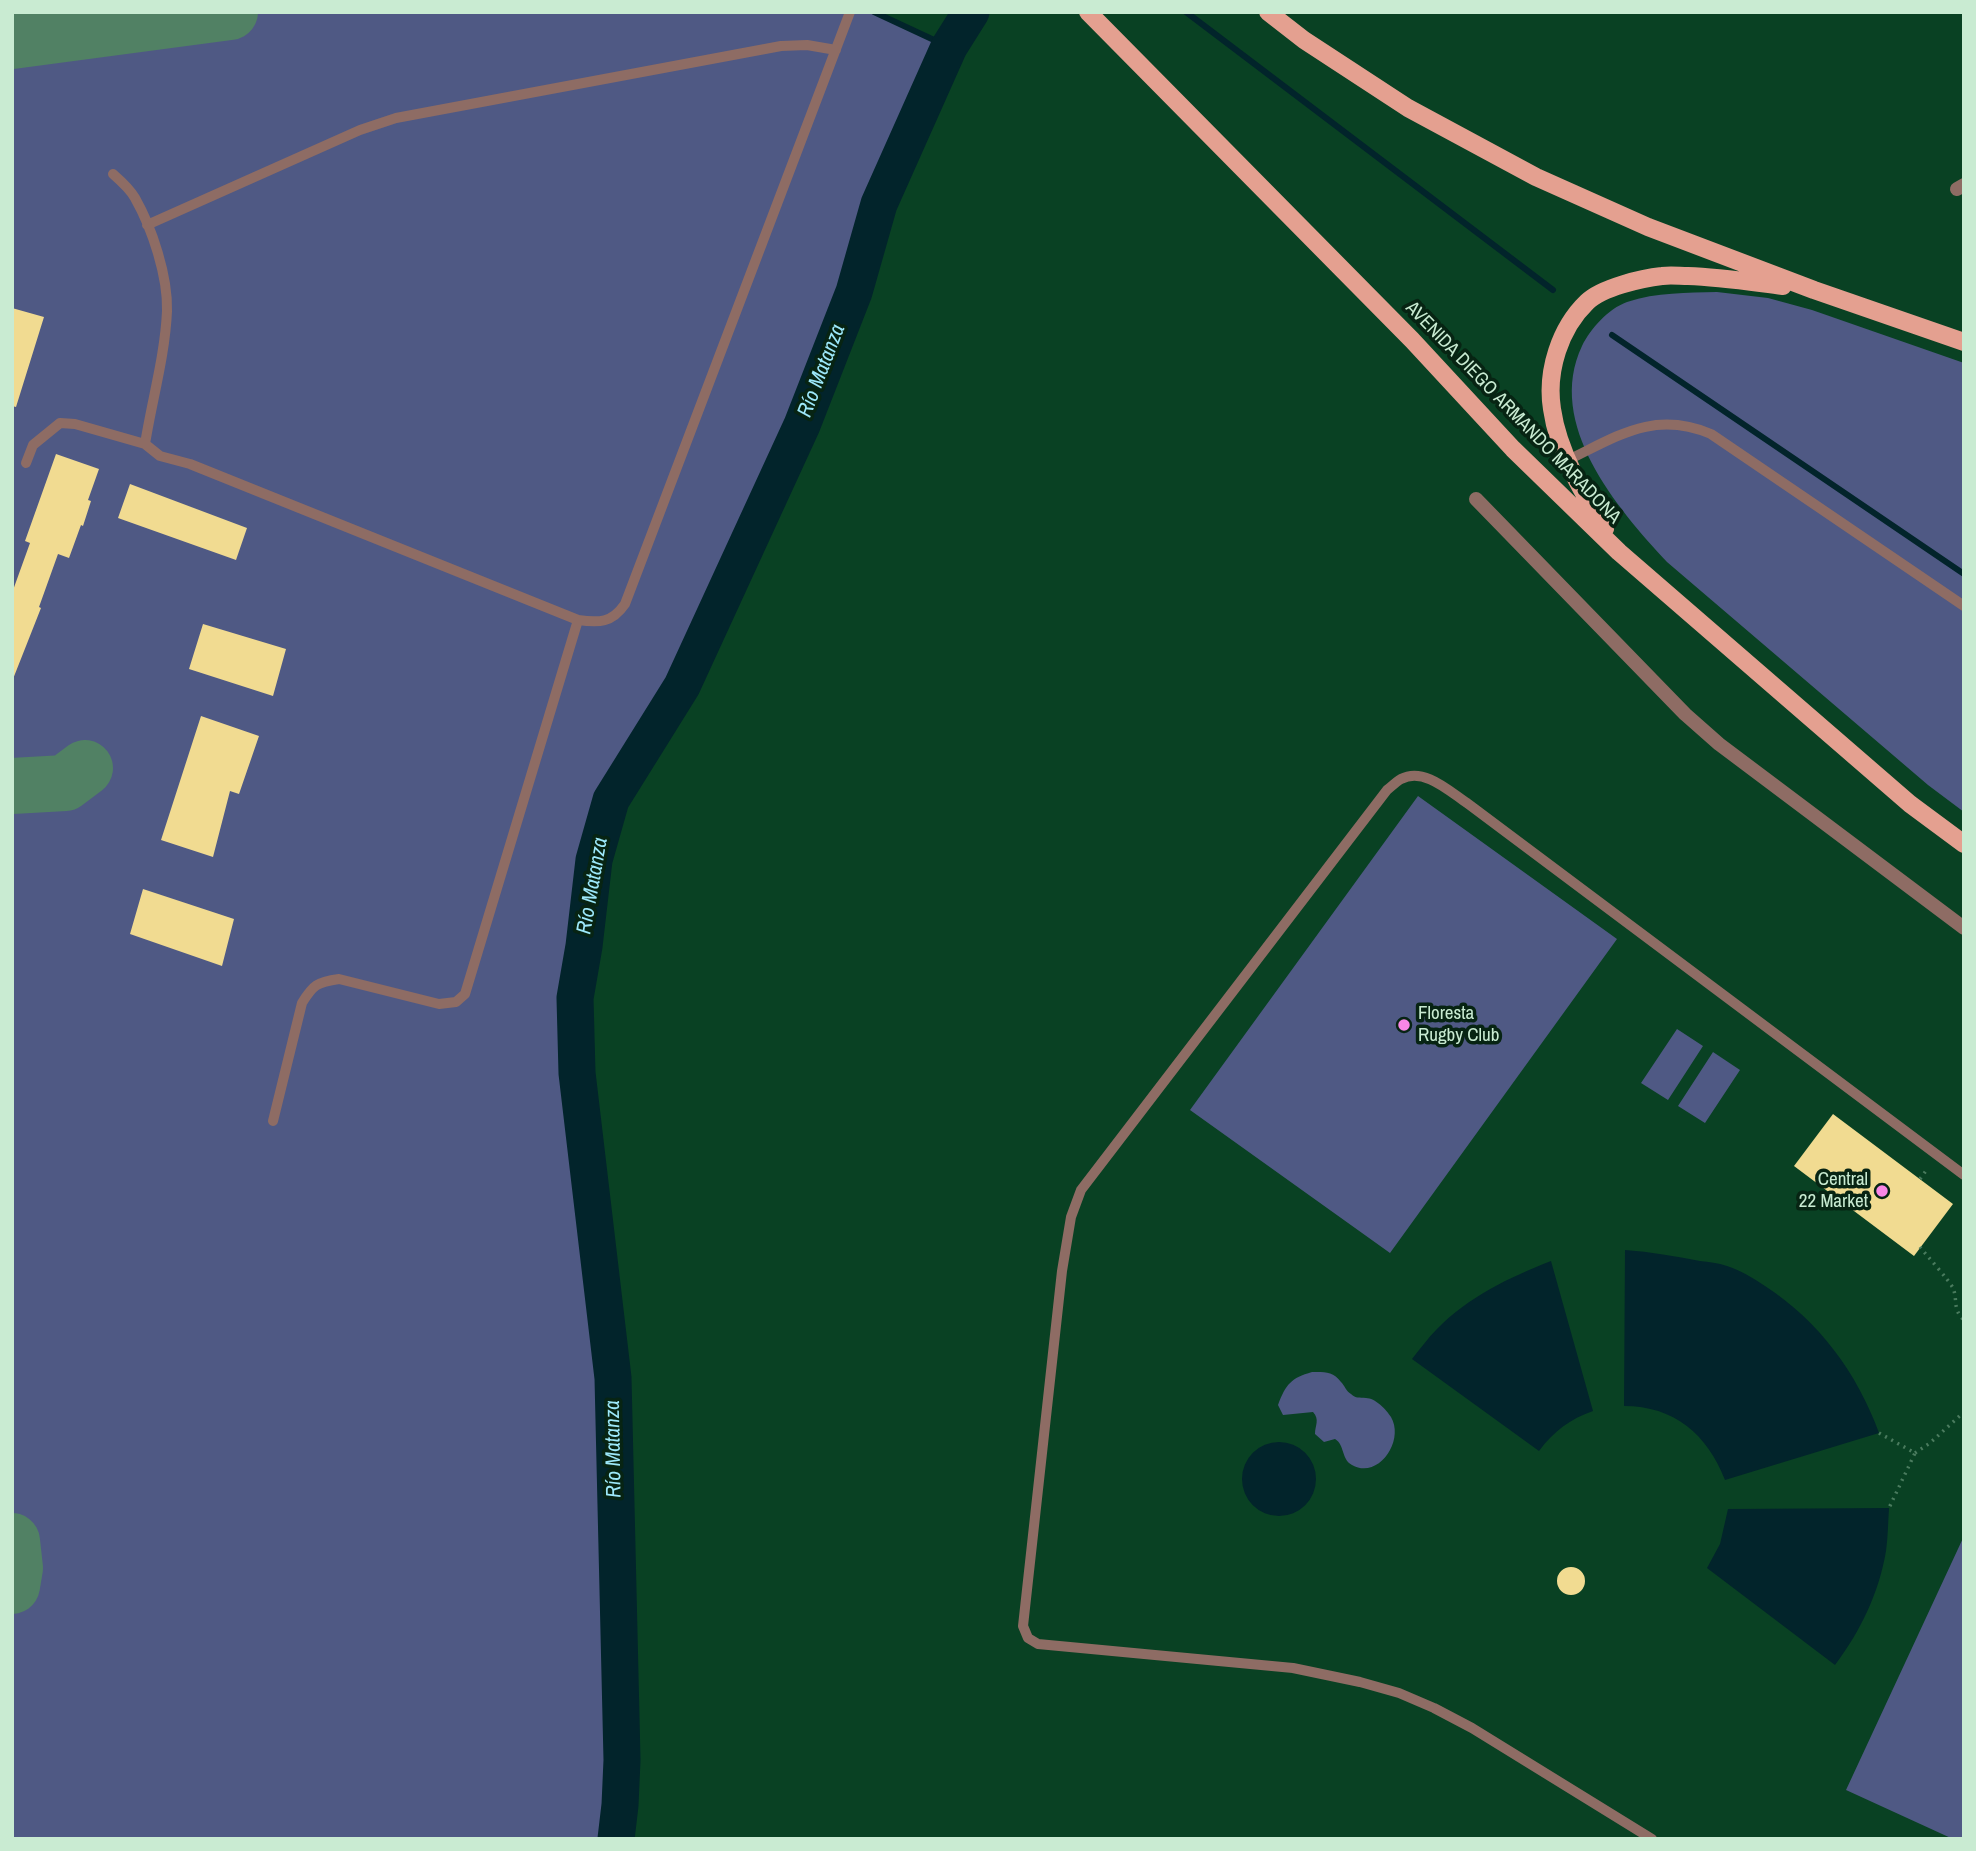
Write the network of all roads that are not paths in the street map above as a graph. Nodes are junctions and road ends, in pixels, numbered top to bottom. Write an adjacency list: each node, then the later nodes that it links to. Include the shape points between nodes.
1 (850, 12): 4 (lane)
2 (1088, 12): 13 (main road, AVENIDA DIEGO ARMANDO MARADONA)
3 (1268, 12): 7 (main road, via 1408,108 1536,177 1648,227)
4 (836, 50): 6 (lane, via 781,46 396,118); 15 (lane, via 625,604 618,615 607,620)
5 (113, 174): 6 (lane, via 134,195)
6 (147, 225): 9 (lane, via 163,275 167,308)
7 (1814, 290): 8 (main road); 10 (main road, via 1716,277 1663,276 1618,286 1588,300 1569,325 1554,358 1551,382 1552,409)
8 (1964, 342)
9 (145, 444): 11 (lane, via 60,423 33,445); 15 (lane, via 160,456)
10 (1569, 460): 13 (main road); 14 (lane, via 1651,425 1697,428)
11 (26, 463)
12 (1476, 499): 17 (street, via 1719,744)
13 (1619, 552): 16 (main road, AVENIDA DIEGO ARMANDO MARADONA, via 1910,804)
14 (1964, 606)
15 (578, 620): 18 (lane, via 464,994 456,1003 439,1004 339,978 312,988 302,1003)
16 (1964, 844)
17 (1964, 928)
18 (273, 1121)
19 (1964, 1175): 20 (lane, via 1467,803 1428,778 1414,775 1387,790 1081,1190 1062,1270 1023,1626 1028,1638 1038,1644 1293,1668 1399,1693 1472,1728)
20 (1652, 1839)

